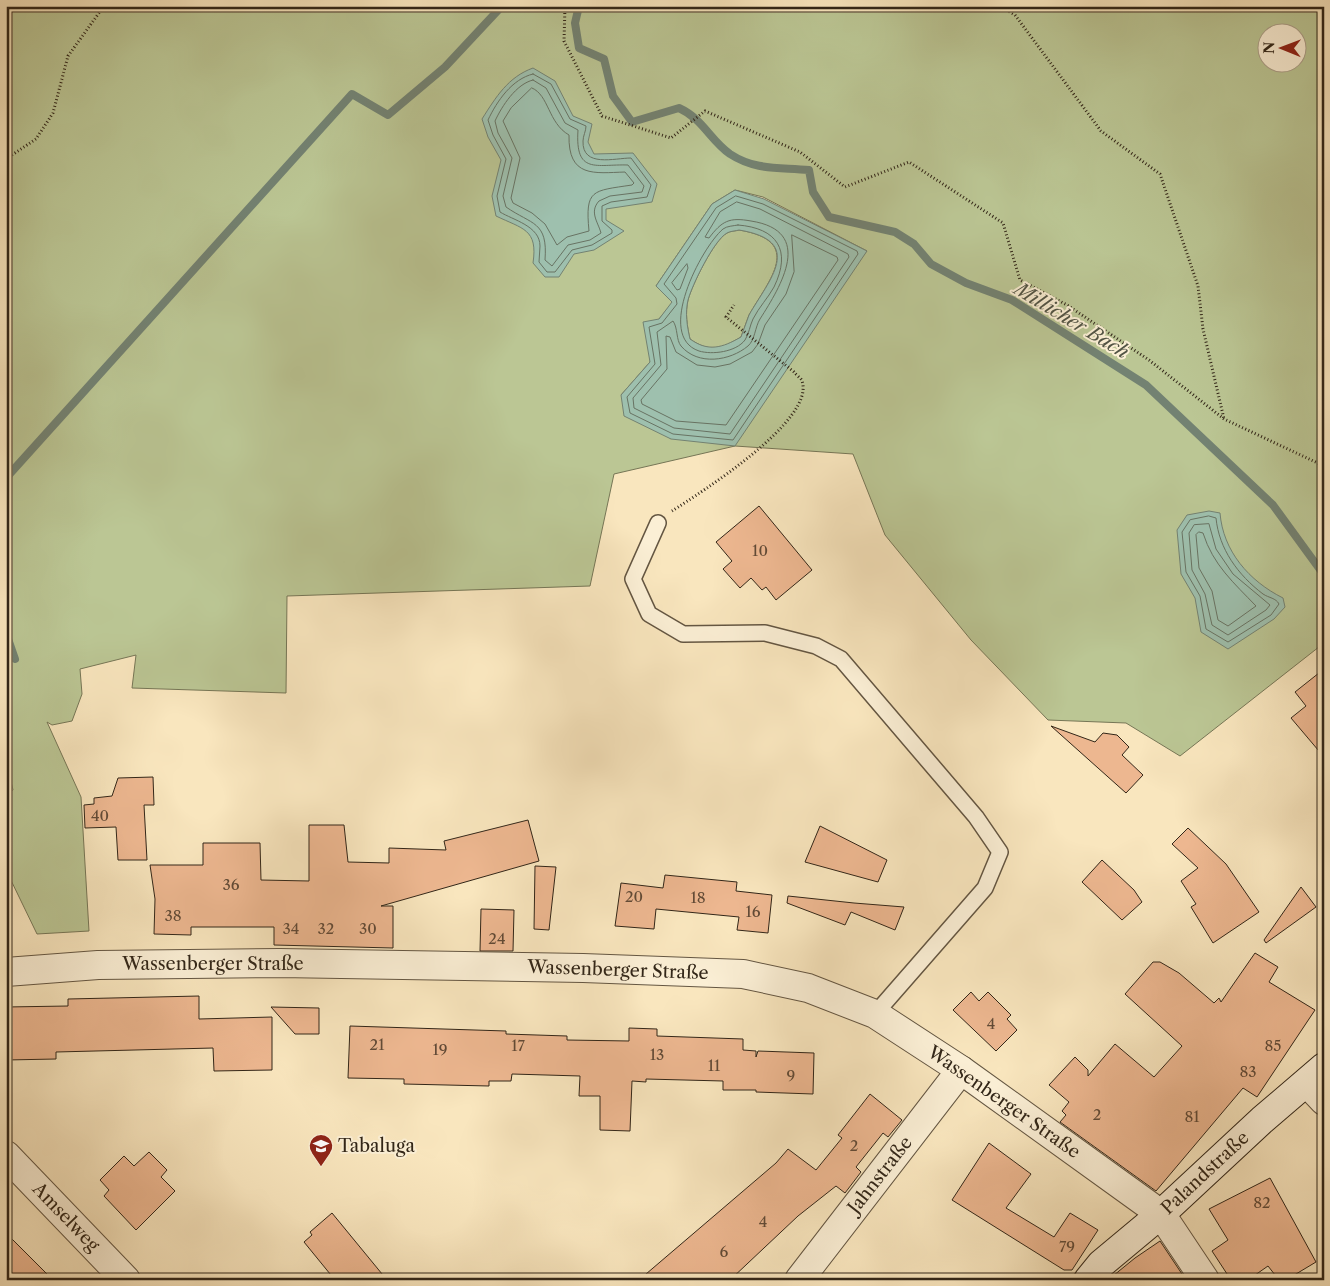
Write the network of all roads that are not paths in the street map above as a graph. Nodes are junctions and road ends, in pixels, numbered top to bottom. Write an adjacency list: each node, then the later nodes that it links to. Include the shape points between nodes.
1 (658, 523): 3 (lane, via 633,578 649,614 683,634 765,633 816,646 841,659 976,817 1000,852 985,888)
2 (6, 972): 3 (street, Wassenberger Straße, via 98,965 280,963 743,974 808,988)
3 (875, 1014): 4 (street, Wassenberger Straße)
4 (961, 1070): 7 (street, Wassenberger Straße); 9 (street, Jahnstraße)
5 (1318, 1084): 7 (street, Palandstraße, via 1262,1120)
6 (6, 1155): 8 (street, Amselweg)
7 (1161, 1214): 10 (street, Palandstraße, via 1101,1264); 11 (street)
8 (126, 1280)
9 (799, 1280)
10 (1088, 1280)
11 (1205, 1280)

